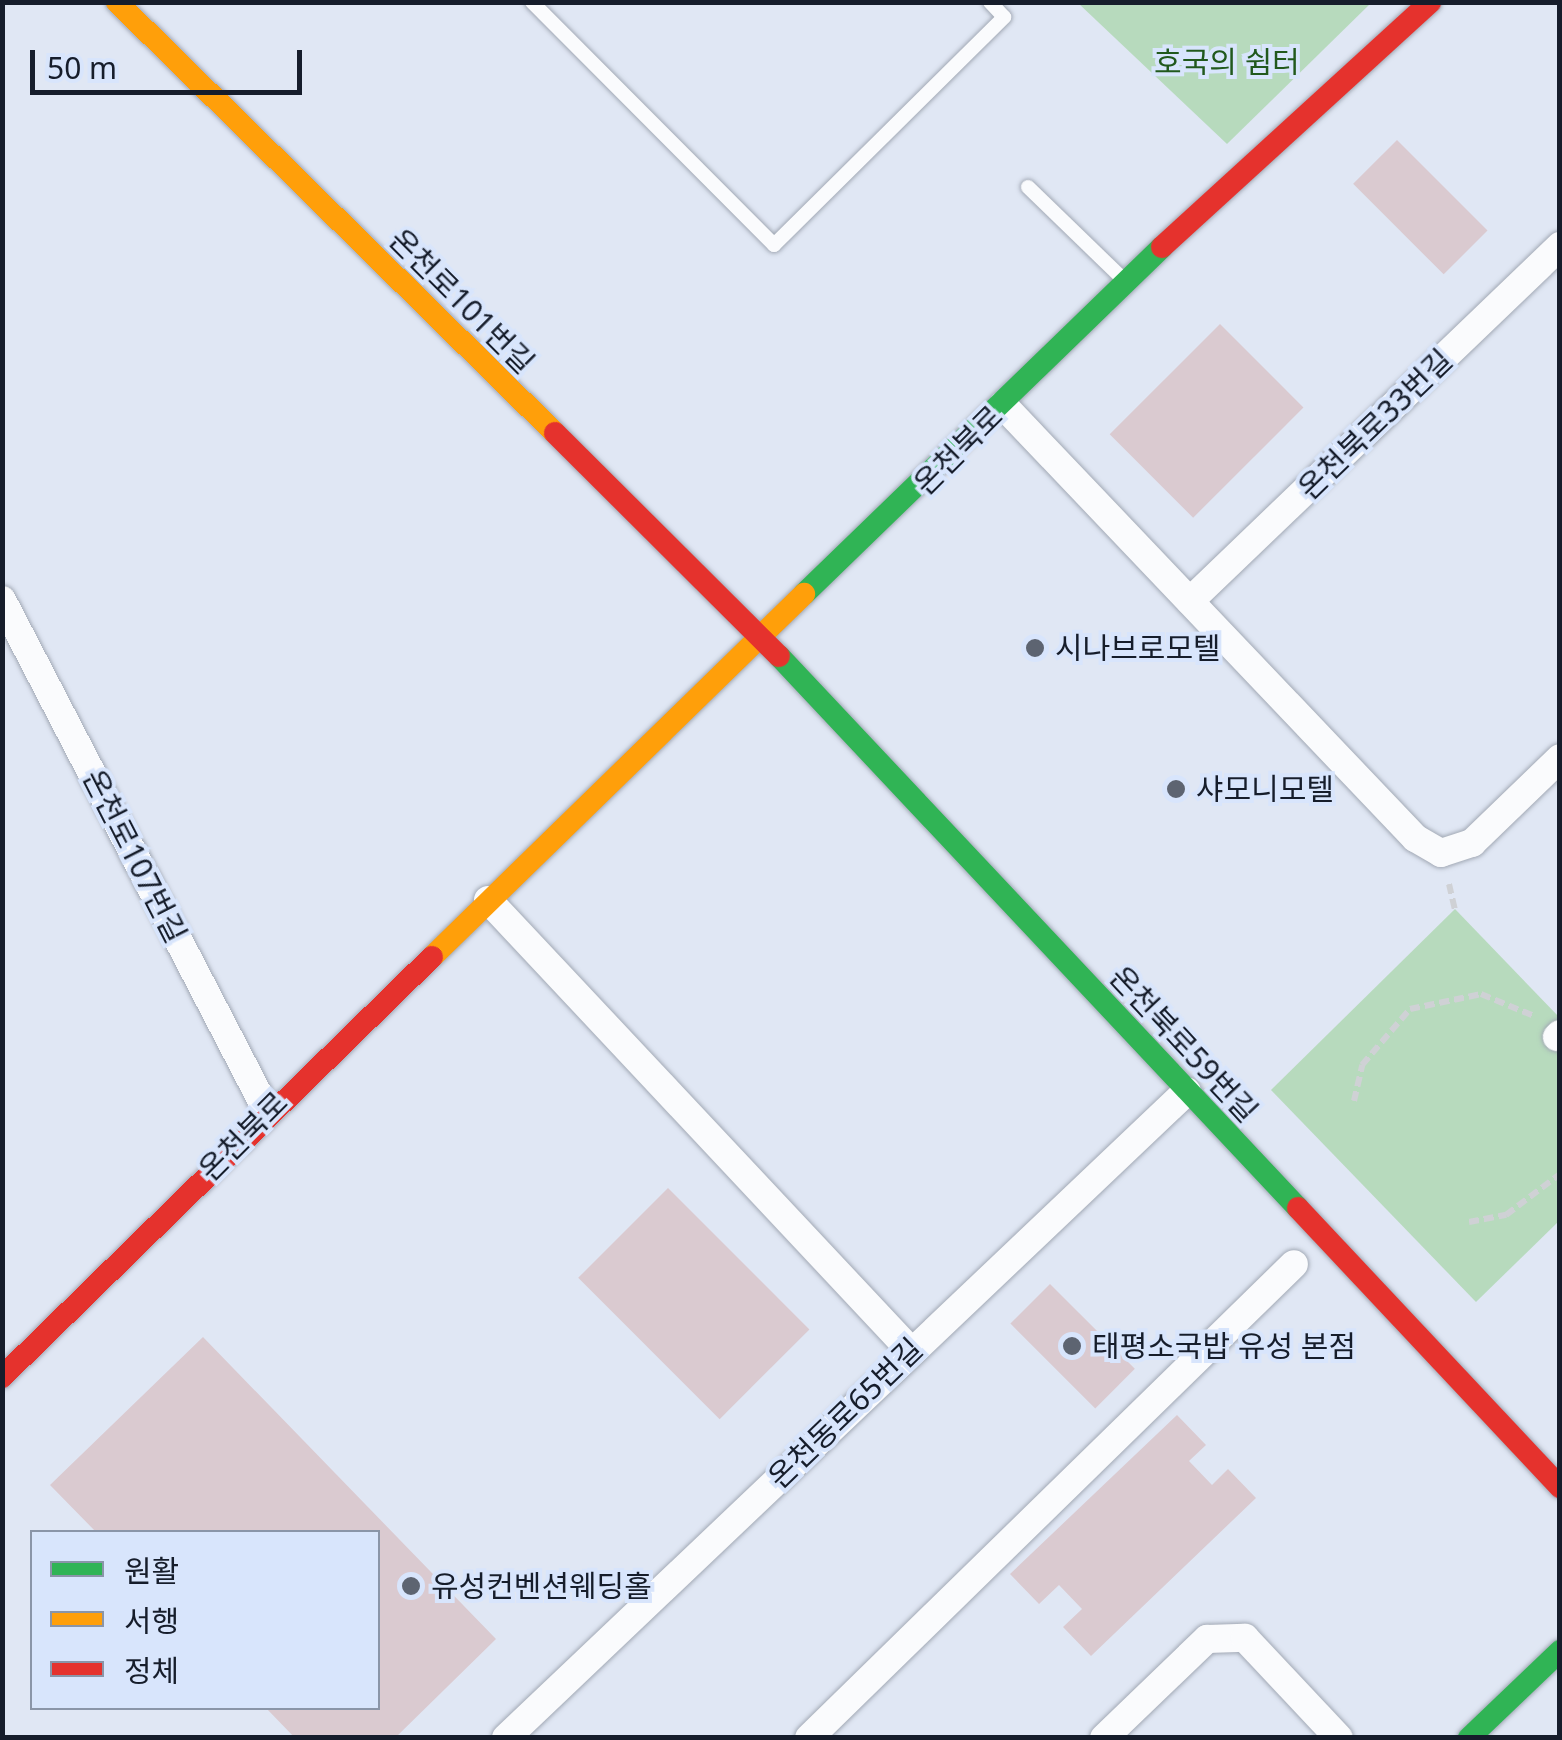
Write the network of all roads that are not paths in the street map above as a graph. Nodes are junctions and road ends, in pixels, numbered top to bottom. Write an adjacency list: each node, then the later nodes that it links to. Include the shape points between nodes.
1 (117, 2): 11 (street, 온천로101번길)
2 (532, 2): 3 (lane, via 774,245 1004,17)
3 (990, 2)
4 (1430, 2): 7 (street, 온천북로)
5 (1028, 187): 7 (lane)
6 (1560, 246): 10 (street, 온천북로33번길)
7 (1125, 281): 8 (street, 온천북로)
8 (1003, 405): 10 (street); 11 (street, 온천북로)
9 (2, 600): 15 (street, 온천로107번길)
10 (1190, 601): 12 (street, via 1415,838 1441,853 1472,842)
11 (766, 642): 13 (street, 온천북로); 14 (street, 온천북로59번길)
12 (1560, 758)
13 (488, 900): 15 (street, 온천북로); 17 (street)
14 (1187, 1091): 17 (street, 온천동로65번길); 19 (street, 온천북로59번길)
15 (267, 1111): 18 (street, 온천북로)
16 (1294, 1264): 22 (street)
17 (910, 1350): 21 (street, 온천동로65번길)
18 (2, 1377)
19 (1560, 1488)
20 (1560, 1651): 25 (street)
21 (506, 1738)
22 (809, 1738)
23 (1104, 1738): 24 (street, via 1207,1639 1244,1638)
24 (1338, 1738)
25 (1469, 1738)

